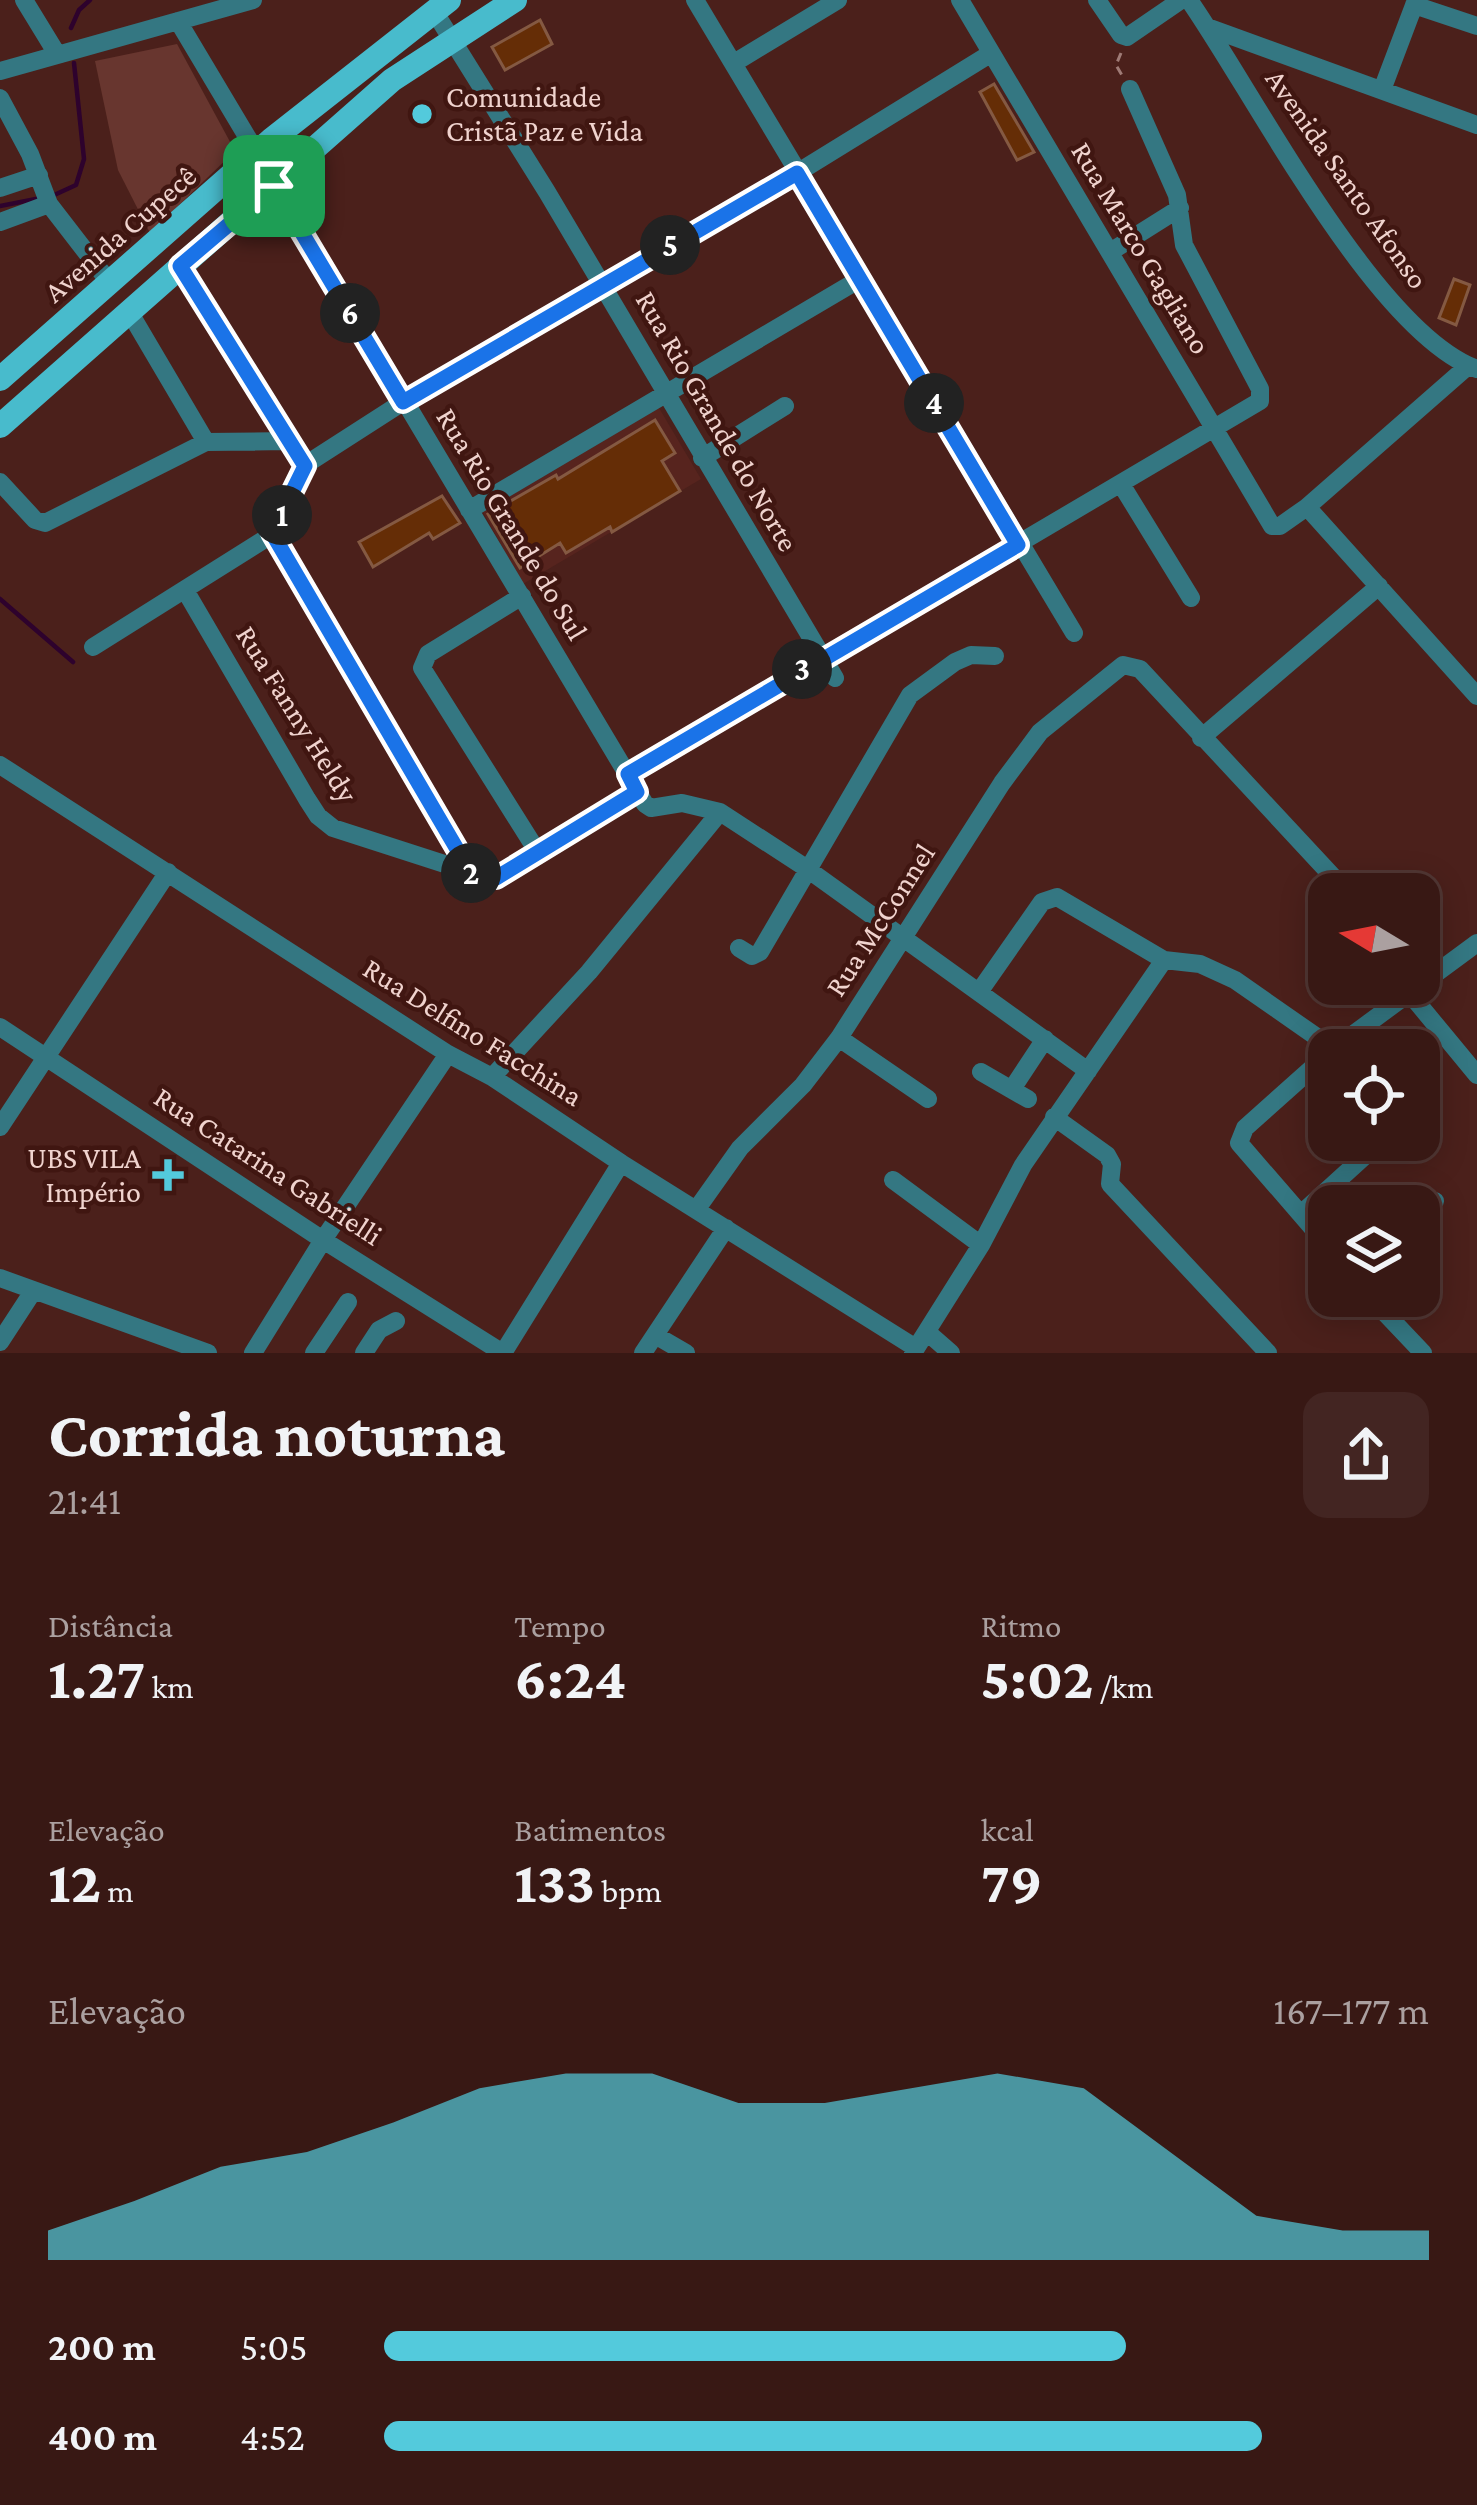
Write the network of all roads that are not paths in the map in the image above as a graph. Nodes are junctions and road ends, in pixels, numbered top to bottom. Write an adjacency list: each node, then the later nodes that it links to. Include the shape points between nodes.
1 (24, 0): 15 (street)
2 (253, 0): 11 (street)
3 (514, 0): 14 (main road)
4 (695, 0): 17 (street)
5 (838, 0): 17 (street)
6 (960, 0): 16 (street, Rua Marco Gagliano)
7 (1097, 0): 8 (street, via 1127,37)
8 (1185, 0): 13 (street, Avenida Santo Afonso)
9 (1415, 3): 12 (street); 20 (street)
10 (442, 6): 14 (street, Rua Rio Grande do Norte); 23 (main road, Avenida Cupecê)
11 (178, 21): 15 (street); 23 (street, Rua Rio Grande do Sul)
12 (1477, 26)
13 (1207, 27): 20 (street); 37 (street, Avenida Santo Afonso, via 1363,266 1425,338)
14 (453, 37): 26 (main road); 35 (street, Rua Rio Grande do Norte)
15 (57, 54): 18 (street)
16 (990, 54): 24 (street); 31 (street, Rua Marco Gagliano)
17 (734, 63): 24 (street)
18 (0, 71)
19 (1130, 89): 29 (street)
20 (1382, 90): 22 (street)
21 (0, 98): 25 (street)
22 (1477, 125)
23 (255, 154): 26 (street, Rua Rio Grande do Sul); 34 (main road, Avenida Cupecê)
24 (797, 173): 33 (street); 35 (street)
25 (39, 176): 27 (street); 28 (street)
26 (274, 186): 32 (main road); 40 (street, Rua Rio Grande do Sul)
27 (0, 188)
28 (48, 202): 30 (street); 34 (street)
29 (1180, 208): 31 (street); 43 (street, via 1184,245 1260,388 1260,401)
30 (0, 222)
31 (1110, 252): 43 (street, Rua Marco Gagliano)
32 (180, 266): 36 (main road); 44 (street)
33 (860, 279): 39 (street); 53 (street)
34 (110, 283): 38 (main road, Avenida Cupecê)
35 (602, 284): 39 (street, Rua Rio Grande do Norte); 40 (street)
36 (130, 313): 42 (main road); 45 (street)
37 (1472, 368): 50 (street)
38 (0, 379)
39 (663, 392): 46 (street, Rua Rio Grande do Norte); 51 (street)
40 (403, 402): 47 (street); 51 (street, Rua Rio Grande do Sul)
41 (784, 406): 46 (street)
42 (0, 426)
43 (1215, 430): 49 (street); 50 (street, Rua Marco Gagliano, via 1272,526)
44 (288, 441): 45 (street); 47 (street)
45 (206, 442): 48 (street, via 46,523)
46 (702, 458): 61 (street, Rua Rio Grande do Norte)
47 (305, 466): 52 (street)
48 (0, 482)
49 (1120, 484): 53 (street); 57 (street)
50 (1307, 507): 54 (street)
51 (469, 510): 56 (street, Rua Rio Grande do Sul)
52 (272, 533): 55 (street); 71 (street)
53 (1018, 545): 58 (street); 61 (street)
54 (1379, 586): 63 (street); 64 (street)
55 (185, 590): 59 (street); 71 (street, Rua Fanny Heldy, via 325,824)
56 (522, 596): 66 (street, Rua Rio Grande do Sul); 68 (street, via 428,654 422,668)
57 (1191, 598)
58 (1074, 633)
59 (94, 647)
60 (995, 656): 69 (street, via 955,662 910,695)
61 (822, 657): 62 (street, Rua Rio Grande do Norte); 66 (street)
62 (835, 678)
63 (1477, 696)
64 (1201, 738): 72 (street); 73 (street, Rua McConnel, via 1140,669 1118,668 1040,732)
65 (0, 765): 70 (street, Rua Delfino Facchina)
66 (633, 783): 67 (street, Rua Rio Grande do Sul, via 651,808 682,803); 68 (street)
67 (720, 812): 69 (street); 92 (street)
68 (537, 851): 71 (street, via 496,878)
69 (806, 868): 73 (street); 75 (street, via 760,952)
70 (168, 872): 86 (street, Rua Delfino Facchina); 87 (street)
71 (471, 873)
72 (1329, 873)
73 (904, 938): 78 (street); 84 (street, Rua McConnel)
74 (1477, 944): 77 (street)
75 (739, 948)
76 (1164, 960): 78 (street, via 1049,897); 83 (street, via 1235,980); 88 (street)
77 (1440, 969)
78 (980, 992): 85 (street)
79 (1390, 1005): 82 (street)
80 (1433, 1005): 91 (street)
81 (0, 1027): 87 (street, Rua Catarina Gabrielli)
82 (1359, 1029)
83 (1308, 1033)
84 (839, 1038): 93 (street); 99 (street, Rua McConnel)
85 (1045, 1039): 88 (street); 90 (street, via 1020,1094)
86 (448, 1054): 92 (street, Rua Delfino Facchina); 103 (street)
87 (47, 1057): 95 (street); 103 (street, Rua Catarina Gabrielli)
88 (1088, 1071): 94 (street)
89 (1308, 1071): 100 (street, via 1240,1138)
90 (981, 1072)
91 (1477, 1075)
92 (492, 1077): 97 (street, Rua Delfino Facchina)
93 (928, 1100)
94 (1054, 1118): 104 (street); 121 (street, via 1107,1155 1110,1184)
95 (0, 1127)
96 (1358, 1161): 100 (street)
97 (621, 1162): 99 (street, Rua Delfino Facchina); 117 (street)
98 (893, 1180): 104 (street)
99 (696, 1210): 102 (street, Rua Delfino Facchina)
100 (1302, 1213): 101 (street)
101 (1308, 1220)
102 (726, 1228): 110 (street); 112 (street, Rua Delfino Facchina)
103 (323, 1240): 114 (street); 117 (street, Rua Catarina Gabrielli)
104 (981, 1245): 112 (street)
105 (0, 1279): 106 (street)
106 (32, 1293): 111 (street); 113 (street)
107 (348, 1302): 115 (street)
108 (1389, 1317): 122 (street)
109 (396, 1321): 116 (street)
110 (655, 1335): 118 (street); 119 (street)
111 (0, 1342)
112 (919, 1344): 120 (street, Rua Delfino Facchina)
113 (208, 1353)
114 (253, 1353)
115 (314, 1353)
116 (364, 1353)
117 (503, 1353)
118 (643, 1353)
119 (686, 1353)
120 (951, 1353)
121 (1268, 1353)
122 (1423, 1353)

